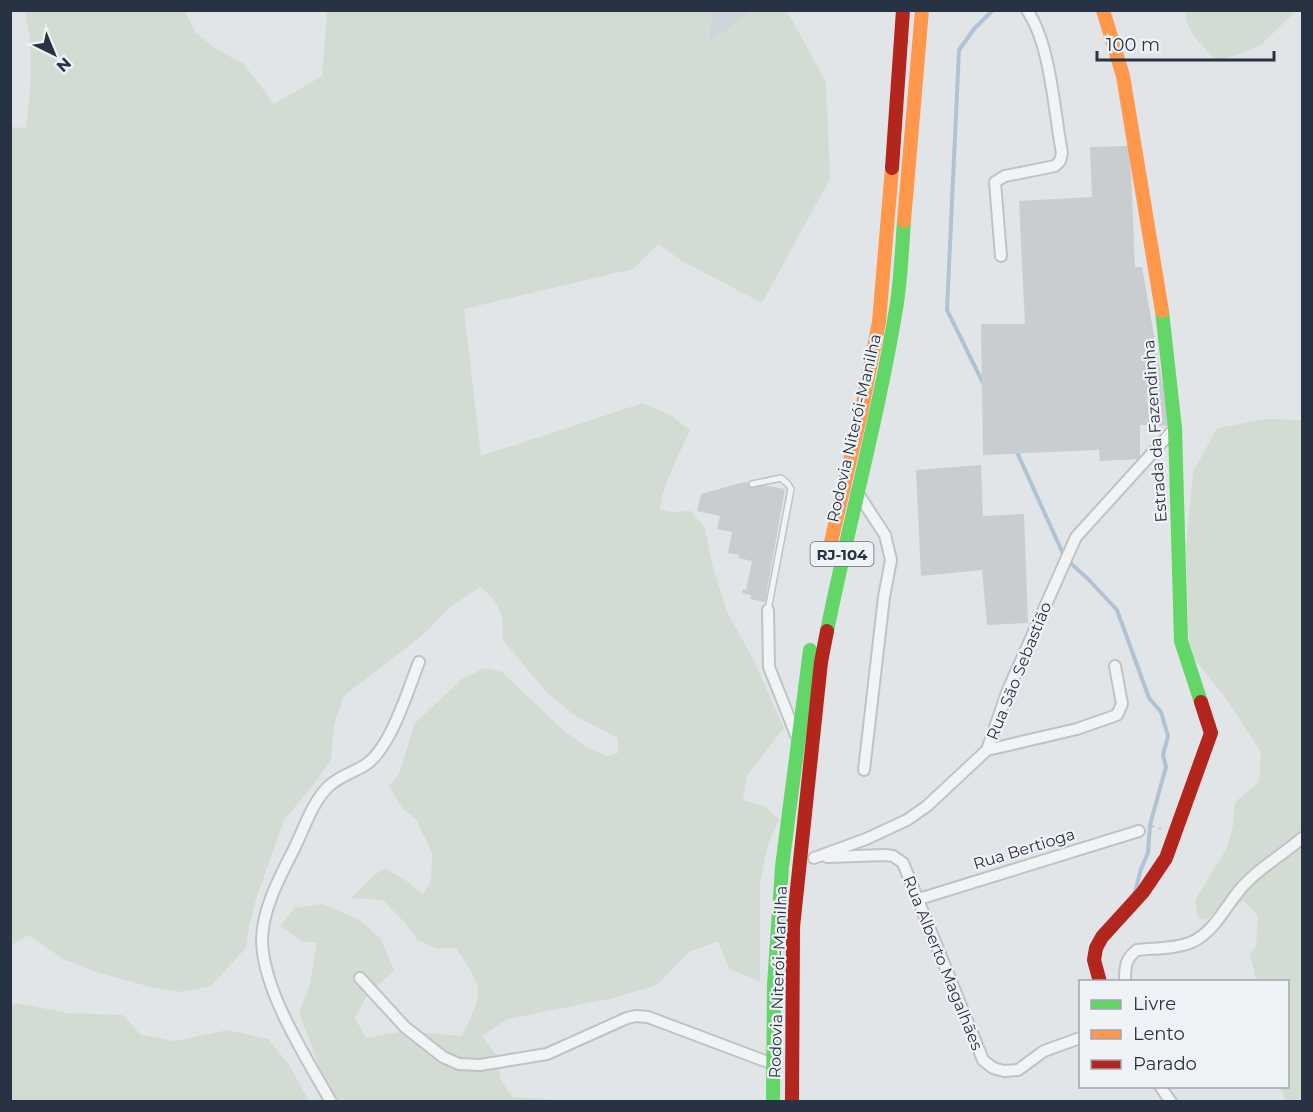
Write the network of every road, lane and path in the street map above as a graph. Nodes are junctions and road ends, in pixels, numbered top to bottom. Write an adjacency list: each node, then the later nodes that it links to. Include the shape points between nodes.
1 (903, 10): 9 (main road, Rodovia Niterói-Manilha / RJ-104, via 879,322)
2 (922, 10): 8 (main road, Rodovia Niterói-Manilha / RJ-104, via 897,302)
3 (1028, 10): 5 (street, via 1044,45 1062,153 1055,166 1005,176 995,182)
4 (1103, 10): 6 (main road, Estrada da Fazendinha, via 1124,76 1165,330)
5 (1001, 256)
6 (1175, 428): 15 (street, Rua São Sebastião, via 1076,537 1008,690); 23 (main road, Estrada da Fazendinha, via 1181,641 1211,733 1166,858 1096,948 1094,960)
7 (752, 484): 10 (lane, via 781,478 791,489)
8 (857, 492): 16 (street, via 885,535 891,560); 20 (main road, Rodovia Niterói-Manilha / RJ-104, via 821,662)
9 (828, 556)
10 (768, 610): 14 (street, via 769,667)
11 (815, 622): 14 (main road, Rodovia Niterói-Manilha)
12 (419, 662): 28 (street, via 380,750 369,762 341,777 317,801 267,910 262,939 266,969 280,1007)
13 (1115, 666): 15 (street, via 1122,704 1117,715 1077,729)
14 (797, 738): 26 (main road, Rodovia Niterói-Manilha, via 781,879)
15 (987, 750): 19 (street, Rua São Sebastião, via 908,820)
16 (864, 770)
17 (1139, 831): 21 (street, Rua Bertioga)
18 (1302, 838): 24 (street, via 1248,880 1205,935 1190,943 1131,954 1125,963)
19 (814, 858): 20 (street, Rua Alberto Magalhães); 21 (street, Rua Alberto Magalhães, via 893,856 903,863)
20 (800, 859): 30 (main road, Rodovia Niterói-Manilha / RJ-104, via 793,927)
21 (919, 899): 25 (street, Rua Alberto Magalhães, via 983,1060 993,1068 1018,1070 1044,1051)
22 (360, 978): 26 (street, via 412,1033 459,1064 480,1065 547,1054 636,1016 648,1017)
23 (1100, 980)
24 (1125, 980)
25 (1079, 1038)
26 (773, 1064): 29 (main road, Rodovia Niterói-Manilha)
27 (1161, 1088): 31 (street)
28 (331, 1101)
29 (773, 1101)
30 (792, 1101)
31 (1171, 1101)

